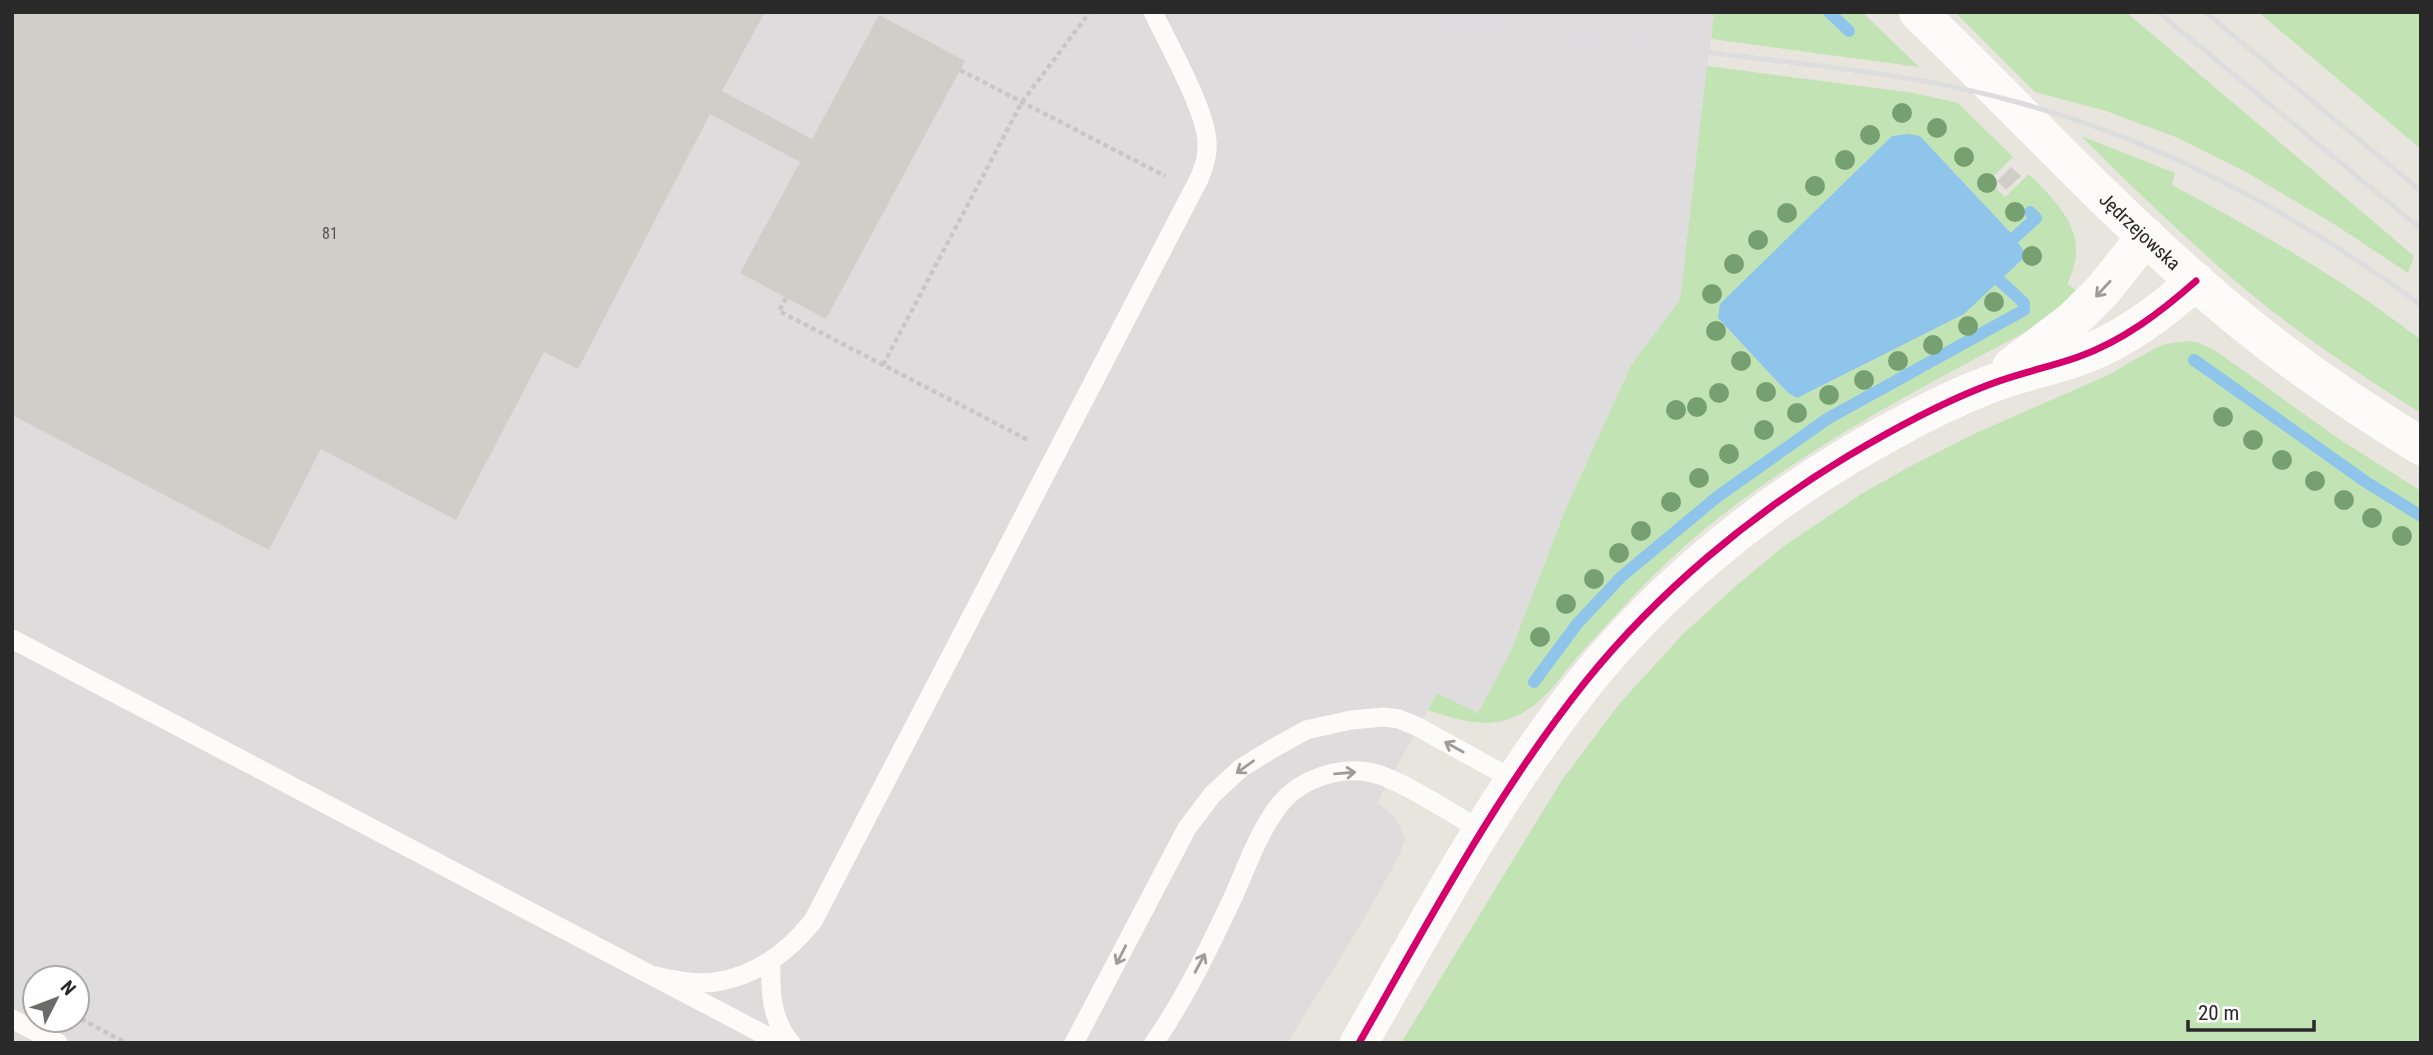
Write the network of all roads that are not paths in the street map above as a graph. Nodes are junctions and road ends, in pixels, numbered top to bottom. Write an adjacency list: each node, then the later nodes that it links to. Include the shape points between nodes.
1 (1153, 12): 10 (lane, via 1203,120 1206,160 1194,191 813,921 794,944)
2 (1918, 12): 3 (street, Jędrzejowska)
3 (2146, 236): 4 (street, Jędrzejowska); 5 (street, one-way to 5, via 2073,320)
4 (2196, 281): 5 (street, via 2167,307 2113,342); 6 (street, Jędrzejowska, via 2258,334)
5 (1983, 387): 8 (street, via 1847,457 1778,502 1701,563 1588,679)
6 (2421, 446)
7 (12, 639): 11 (lane)
8 (1514, 780): 9 (street); 16 (lane, one-way to 16, via 1418,727 1384,717 1306,730 1272,748 1241,768 1187,828)
9 (1481, 830): 17 (lane, one-way to 9, via 1218,930 1263,831 1283,802 1306,782 1326,775 1368,772 1390,779); 18 (street)
10 (771, 961): 11 (lane, via 713,982); 15 (lane, via 770,991 780,1030)
11 (650, 975): 14 (lane)
12 (12, 1019): 13 (lane)
13 (58, 1043)
14 (780, 1043)
15 (791, 1043)
16 (1074, 1043)
17 (1154, 1043)
18 (1359, 1043)

